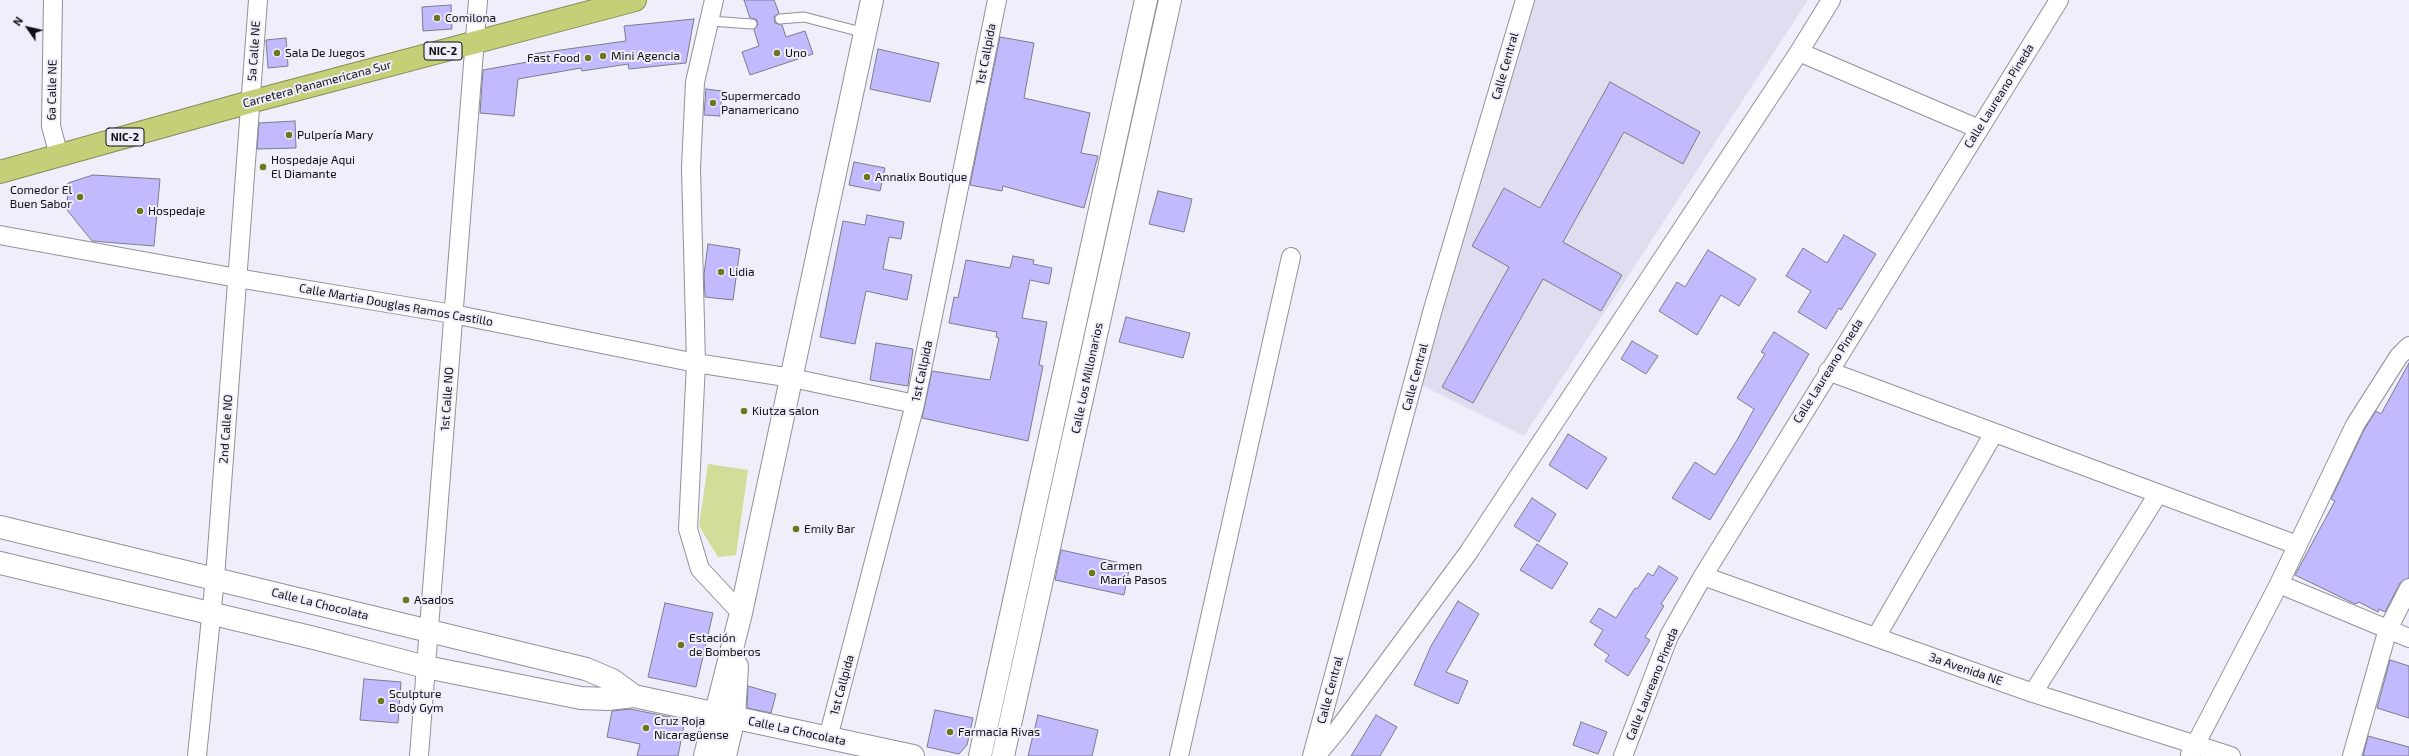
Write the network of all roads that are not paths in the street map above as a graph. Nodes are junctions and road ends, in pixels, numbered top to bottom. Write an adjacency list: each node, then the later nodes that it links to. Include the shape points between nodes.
1 (53, 0): 21 (street, 6a Calle NE, via 51,126)
2 (258, 0): 19 (street, 5a Calle NE)
3 (478, 0): 17 (street, 1st Calle NO)
4 (635, 0): 17 (highway, Carretera Panamericana Sur / NIC-2)
5 (714, 0): 14 (street)
6 (872, 0): 16 (street)
7 (996, 0): 31 (street, 1st Callpida)
8 (1146, 0): 58 (street, Calle Los Millonarios)
9 (1170, 0): 59 (street, Calle Los Millonarios)
10 (1525, 0): 61 (street, Calle Central, via 1433,309)
11 (1831, 0): 18 (street)
12 (2059, 0): 20 (street, Calle Laureano Pineda)
13 (780, 19): 16 (lane, via 804,17 811,21)
14 (710, 21): 15 (lane); 28 (street, via 695,82 691,168)
15 (752, 24)
16 (865, 33): 30 (street)
17 (474, 43): 19 (highway, Carretera Panamericana Sur / NIC-2); 26 (street, 1st Calle NO)
18 (1799, 52): 20 (street); 62 (street, via 1468,553)
19 (250, 102): 21 (highway, Carretera Panamericana Sur / NIC-2); 25 (street, 2nd Calle NO)
20 (1979, 129): 29 (street, Calle Laureano Pineda)
21 (59, 156): 22 (highway, Carretera Panamericana Sur / NIC-2)
22 (0, 172)
23 (0, 235): 25 (street, Calle Martia Douglas Ramos Castillo)
24 (1291, 257): 60 (street)
25 (237, 278): 26 (street, Calle Martia Douglas Ramos Castillo); 38 (street, 2nd Calle NO)
26 (453, 314): 28 (street, Calle Martia Douglas Ramos Castillo); 44 (street, 1st Calle NO)
27 (2409, 346): 35 (street, via 2399,356 2355,426)
28 (696, 363): 30 (street, Calle Martia Douglas Ramos Castillo); 41 (street, via 688,529 700,569)
29 (1828, 371): 32 (street); 37 (street, Calle Laureano Pineda)
30 (792, 378): 31 (street, Calle Martia Douglas Ramos Castillo); 41 (street)
31 (915, 404): 51 (street, 1st Callpida)
32 (1994, 433): 33 (street); 45 (street)
33 (2158, 494): 35 (street); 48 (street)
34 (0, 527): 38 (street, Calle La Chocolata)
35 (2298, 545): 39 (street)
36 (0, 563): 42 (street, Calle La Chocolata)
37 (1703, 576): 45 (street, 3a Avenida NE); 63 (street, Calle Laureano Pineda, via 1669,636)
38 (215, 578): 42 (street, 2nd Calle NO); 44 (street, Calle La Chocolata)
39 (2279, 584): 43 (street); 52 (street)
40 (2409, 588): 43 (street)
41 (741, 613): 50 (street)
42 (212, 614): 47 (street, Calle La Chocolata); 53 (street, 2nd Calle NO)
43 (2388, 629): 46 (street); 65 (street)
44 (429, 631): 47 (street, 1st Calle NO); 49 (street, Calle La Chocolata, via 586,669 612,680)
45 (1876, 637): 48 (street, 3a Avenida NE)
46 (2409, 638)
47 (426, 667): 49 (street, Calle La Chocolata, via 581,698 608,699); 54 (street, 1st Calle NO)
48 (2033, 693): 52 (street, 3a Avenida NE)
49 (634, 696): 50 (street, Calle La Chocolata)
50 (724, 715): 51 (street, Calle La Chocolata); 55 (street); 56 (street)
51 (828, 738): 57 (street, Calle La Chocolata)
52 (2192, 751): 64 (street, 3a Avenida NE)
53 (197, 756)
54 (419, 756)
55 (706, 756)
56 (725, 756)
57 (913, 756)
58 (980, 756)
59 (1003, 756)
60 (1179, 756)
61 (1312, 756)
62 (1316, 756)
63 (1623, 756)
64 (2232, 756)
65 (2352, 756)

